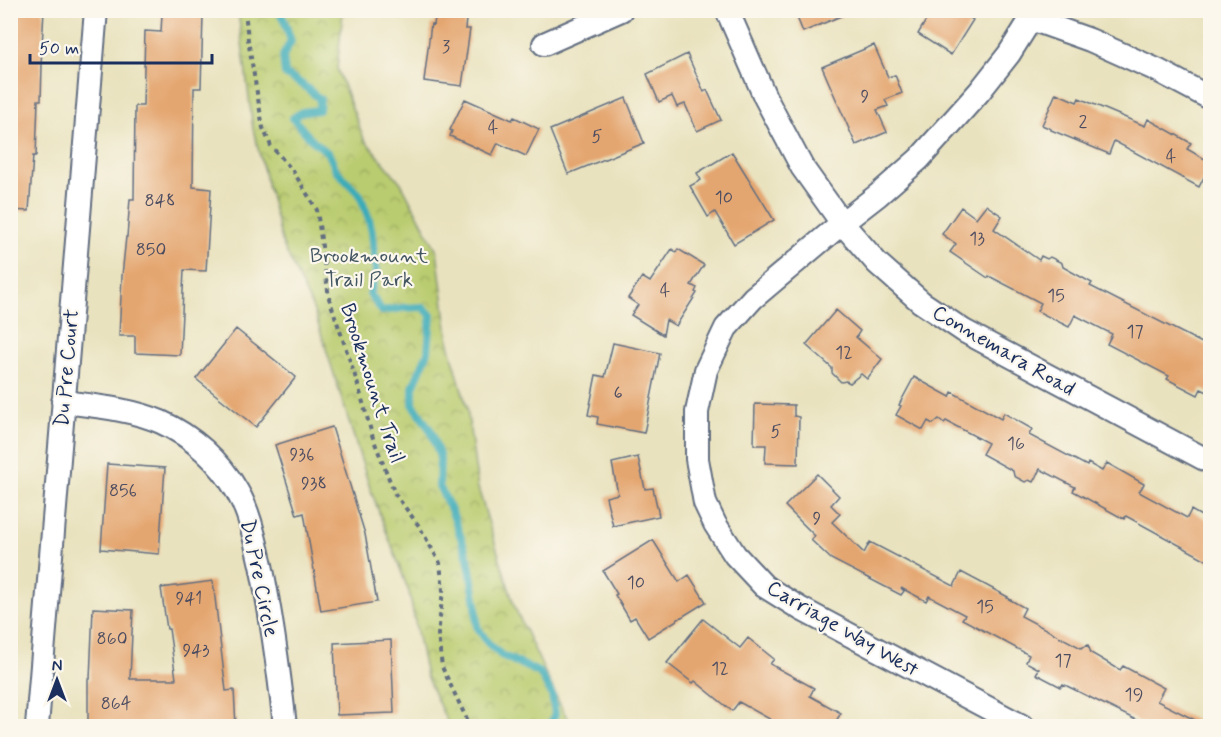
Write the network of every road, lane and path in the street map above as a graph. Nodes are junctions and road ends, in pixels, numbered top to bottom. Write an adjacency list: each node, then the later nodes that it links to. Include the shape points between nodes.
1 (96, 10): 9 (street, Du Pre Court)
2 (245, 10): 14 (path, Brookmount Trail, via 263,128 270,146 293,171 317,210 329,298 373,438 395,494 440,563 443,590 438,635 442,668)
3 (621, 10): 6 (street)
4 (727, 10): 8 (street, Connemara Road, via 765,97 802,167)
5 (1031, 15): 7 (street, via 1157,70); 8 (street, Carriage Way West, via 1009,54 919,159)
6 (544, 44)
7 (1210, 98)
8 (842, 223): 10 (street, Connemara Road, via 921,302 964,331); 11 (street, Carriage Way West, via 753,298 726,328 706,370 697,412 697,459 705,503 735,555 764,586)
9 (63, 402): 12 (street, Du Pre Court); 13 (street, Du Pre Circle, via 134,413 160,422 207,452 234,485 250,521 265,583)
10 (1210, 462)
11 (986, 718): 15 (street, Carriage Way West)
12 (37, 726)
13 (285, 726)
14 (470, 726)
15 (1022, 726)

